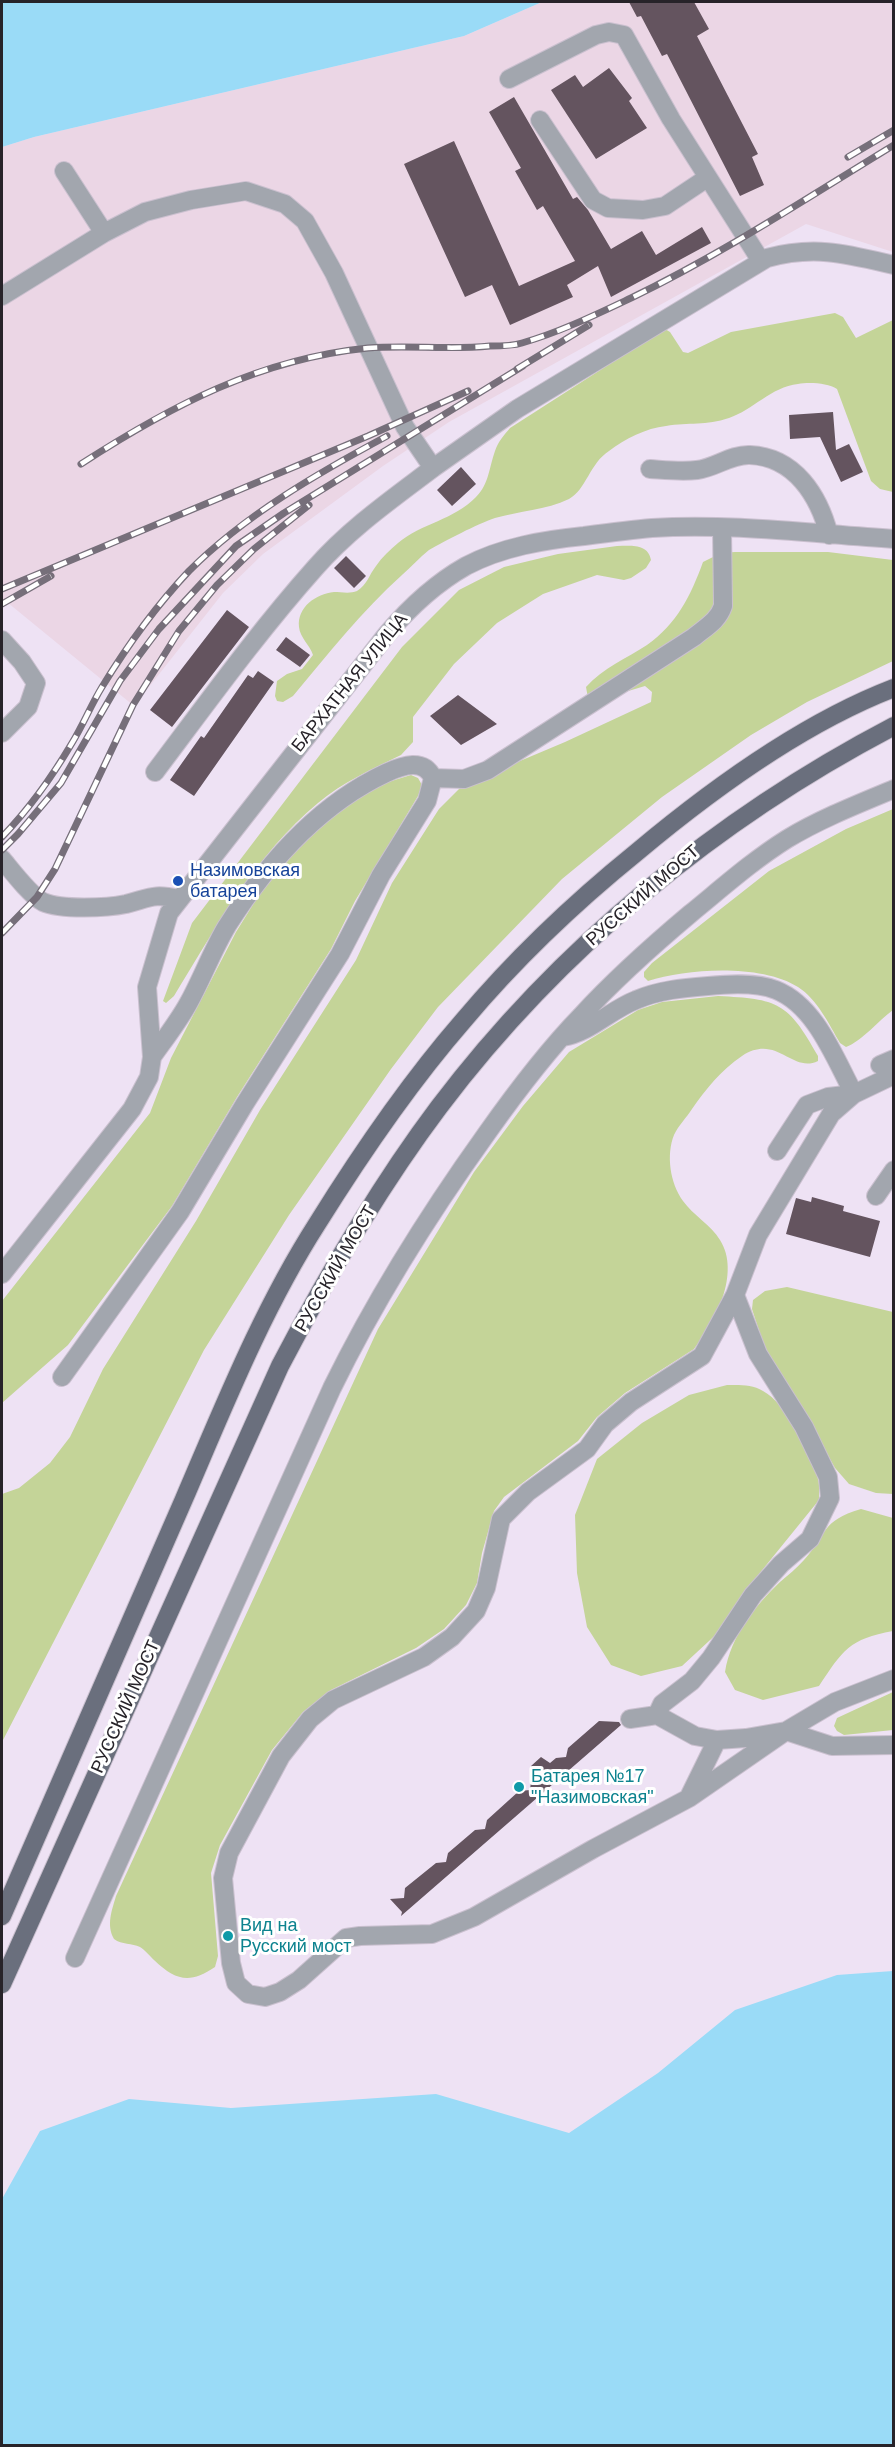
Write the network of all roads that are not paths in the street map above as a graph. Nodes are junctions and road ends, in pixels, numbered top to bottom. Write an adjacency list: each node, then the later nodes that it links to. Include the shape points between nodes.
1 (509, 80): 4 (street, via 596,35 624,35)
2 (540, 120): 4 (street, via 593,200 608,208 643,210 664,206)
3 (64, 171): 5 (street)
4 (707, 178): 6 (street)
5 (104, 233): 8 (street); 9 (street, via 145,212 246,191 285,204 305,221 334,273 405,427)
6 (761, 261): 7 (street, via 805,250 850,254); 9 (street, via 537,398)
7 (894, 265)
8 (2, 296)
9 (433, 468): 18 (street, via 356,527 316,567 257,637)
10 (650, 469): 12 (street, via 697,470 729,458 766,458 804,481 823,511)
11 (722, 528): 12 (street, БАРХАТНАЯ УЛИЦА); 19 (street, via 723,606 711,623 488,770 464,779); 22 (street, БАРХАТНАЯ УЛИЦА, via 654,528 532,543 482,559 449,577 400,618)
12 (829, 535): 13 (street, БАРХАТНАЯ УЛИЦА)
13 (894, 539)
14 (2, 640): 17 (street, via 36,683 28,707)
15 (894, 688): 40 (main road, РУССКИЙ МОСТ, via 765,756 678,817 582,897 511,968 462,1021 412,1085 316,1225 247,1354)
16 (894, 726): 42 (main road, РУССКИЙ МОСТ, via 840,754 700,846 541,988 439,1107 322,1285 280,1366)
17 (2, 733)
18 (155, 772)
19 (434, 778): 24 (street, via 420,764 397,768 348,793 309,823 252,890 226,928 187,1006); 32 (street, via 427,801 381,875 335,963 180,1212)
20 (894, 789): 23 (street, via 839,812 759,857 641,956)
21 (2, 859): 22 (street, via 45,903 85,908 160,895)
22 (179, 899): 24 (street, БАРХАТНАЯ УЛИЦА, via 169,913 147,987)
23 (561, 1037): 26 (street, via 575,1035 634,1000 660,991 719,985 775,990 794,1000 812,1020); 41 (street, via 464,1165 364,1323)
24 (152, 1057): 30 (street, via 149,1077 132,1109)
25 (889, 1066): 26 (street)
26 (855, 1094): 27 (street, via 828,1097 807,1105); 31 (street, via 831,1114 796,1169 758,1235)
27 (777, 1151)
28 (894, 1170): 29 (street)
29 (876, 1196)
30 (2, 1274)
31 (735, 1294): 34 (street, via 758,1354 804,1427 828,1477 830,1498 810,1539 753,1595 711,1658 692,1681 662,1704); 39 (street, via 702,1356 631,1402 605,1424 587,1449 501,1519 477,1611 452,1637 424,1657 333,1700 310,1719 281,1756 229,1853 223,1878 236,1983 248,1994 264,1997 299,1980 346,1938 432,1934 464,1921)
32 (62, 1377)
33 (894, 1679): 36 (street, via 835,1702)
34 (657, 1715): 35 (street); 37 (street, via 696,1736)
35 (630, 1719)
36 (786, 1731): 37 (street); 38 (street, via 832,1746); 39 (street)
37 (717, 1740): 39 (street)
38 (894, 1745)
39 (689, 1798)
40 (2, 1916)
41 (75, 1958)
42 (2, 1984)

